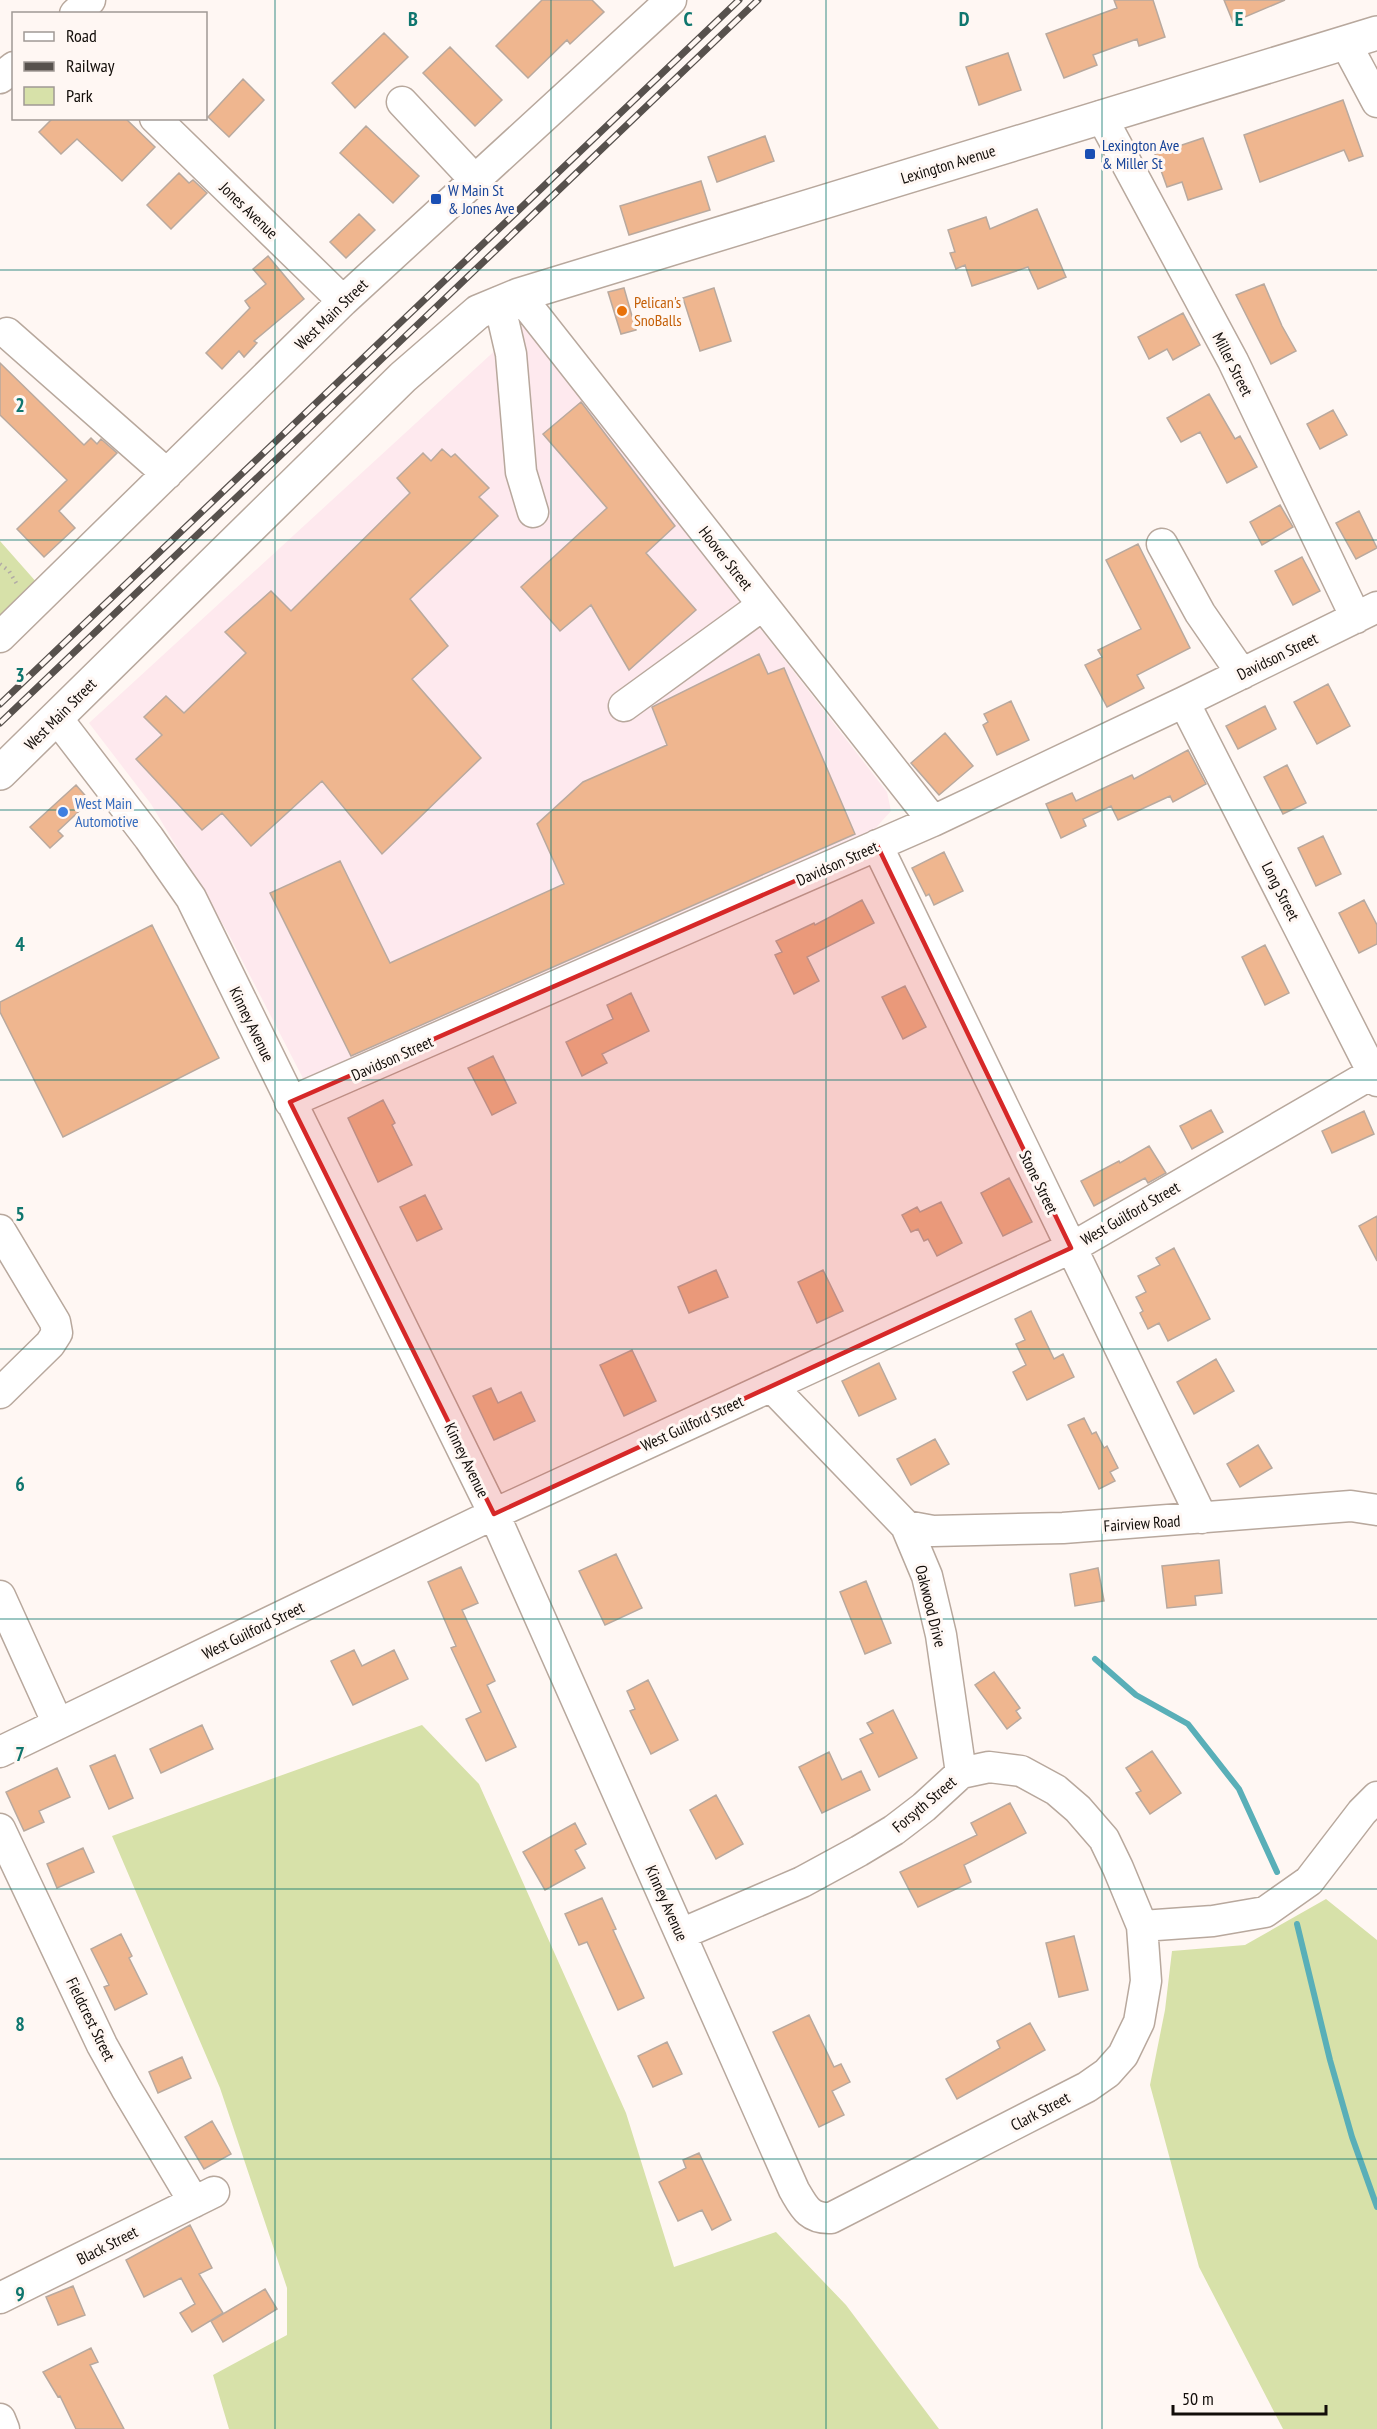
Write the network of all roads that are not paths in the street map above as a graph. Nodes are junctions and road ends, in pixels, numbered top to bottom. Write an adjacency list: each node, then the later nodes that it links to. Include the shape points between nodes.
1 (90, 0): 3 (street)
2 (671, 0): 12 (street, West Main Street)
3 (77, 12)
4 (1377, 33): 5 (main road, Lexington Avenue)
5 (1345, 42): 9 (street); 10 (main road, Lexington Avenue)
6 (12, 69): 7 (street)
7 (0, 78)
8 (402, 102): 12 (street)
9 (1377, 102)
10 (1101, 116): 13 (main road, Lexington Avenue); 20 (street, Miller Street)
11 (157, 120): 14 (street, Jones Avenue)
12 (476, 180): 14 (street, West Main Street)
13 (509, 298): 17 (street, via 521,472); 19 (street, Hoover Street); 25 (main road, West Main Street, via 478,312 403,377)
14 (344, 301): 16 (street, West Main Street)
15 (7, 333): 16 (street)
16 (167, 474): 21 (street, West Main Street)
17 (533, 512)
18 (1162, 544): 22 (street, via 1200,613)
19 (763, 605): 24 (street); 27 (street, Hoover Street)
20 (1367, 612): 22 (street, Davidson Street)
21 (0, 637)
22 (1242, 674): 23 (street, Davidson Street)
23 (1184, 702): 27 (street, Davidson Street); 29 (street, Long Street)
24 (624, 706)
25 (56, 717): 26 (main road, West Main Street); 30 (street, Kinney Avenue, via 191,898)
26 (0, 773)
27 (933, 821): 28 (street, Davidson Street)
28 (877, 845): 30 (street, Davidson Street); 32 (street, Stone Street)
29 (1375, 1077): 32 (street, West Guilford Street)
30 (290, 1102): 36 (street, Kinney Avenue)
31 (0, 1230): 34 (street, via 55,1322 57,1333 51,1344)
32 (1071, 1248): 33 (street, West Guilford Street); 37 (street, Stone Street)
33 (771, 1386): 36 (street, West Guilford Street); 38 (street, Oakwood Drive)
34 (0, 1393)
35 (1377, 1510): 37 (street, Fairview Road, via 1351,1506)
36 (494, 1514): 40 (street, West Guilford Street); 46 (street, Kinney Avenue)
37 (1202, 1518): 38 (street, Fairview Road, via 1063,1528 933,1531)
38 (906, 1526): 42 (street, Oakwood Drive, via 927,1575 941,1635)
39 (0, 1596): 40 (street)
40 (58, 1724): 41 (street, West Guilford Street)
41 (0, 1752)
42 (961, 1773): 45 (street, Forsyth Street, via 989,1767 1021,1771 1056,1790 1104,1839); 46 (street, Forsyth Street, via 894,1830 859,1851 802,1882)
43 (1377, 1797): 45 (street, via 1309,1881 1265,1912 1213,1921)
44 (0, 1829): 47 (street, Fieldcrest Street, via 126,2088)
45 (1142, 1926): 48 (street, Clark Street, via 1146,1981 1139,2022 1123,2055 1107,2073 1076,2093)
46 (681, 1934): 48 (street, Kinney Avenue, via 794,2190 807,2212 819,2219)
47 (204, 2197): 49 (street, Black Street)
48 (831, 2218)
49 (0, 2298)
50 (0, 2419): 51 (street)
51 (4, 2429)

